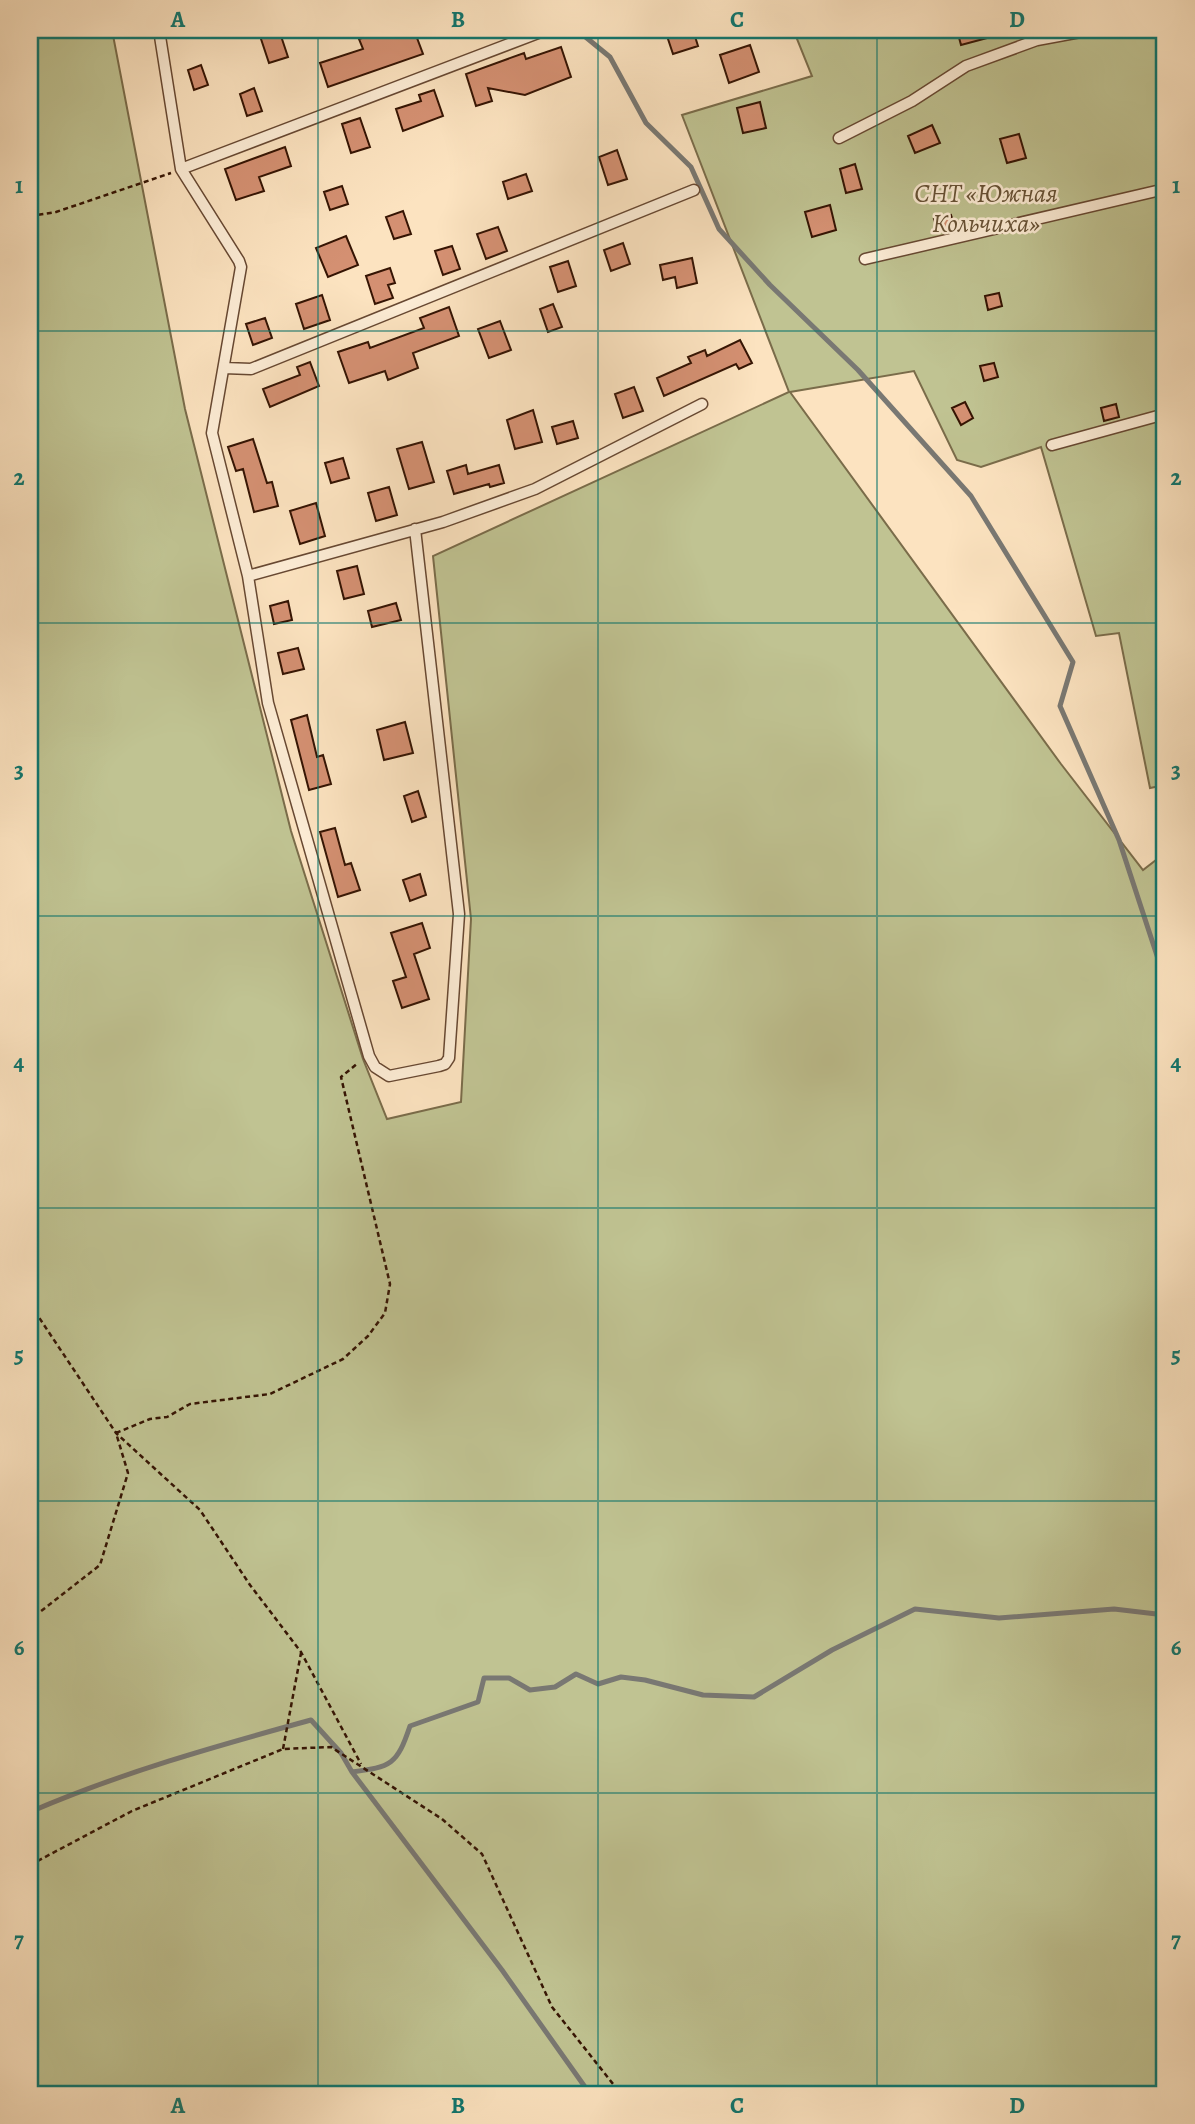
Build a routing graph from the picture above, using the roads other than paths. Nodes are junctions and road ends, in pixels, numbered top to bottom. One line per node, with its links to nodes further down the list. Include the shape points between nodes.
1 (159, 30): 5 (lane)
2 (546, 30): 5 (lane)
3 (1091, 30): 4 (lane, via 1037,40 966,66 912,101)
4 (839, 138)
5 (180, 169): 9 (lane, via 241,267)
6 (1165, 189): 8 (lane)
7 (694, 190): 9 (lane, via 251,369)
8 (865, 259)
9 (224, 368): 14 (lane, via 212,433)
10 (702, 404): 13 (lane, via 535,489)
11 (1165, 414): 12 (lane)
12 (1052, 445)
13 (415, 529): 14 (lane); 14 (lane, via 459,914 450,1051 445,1064 395,1077 382,1073 369,1056 268,703)
14 (248, 576)

